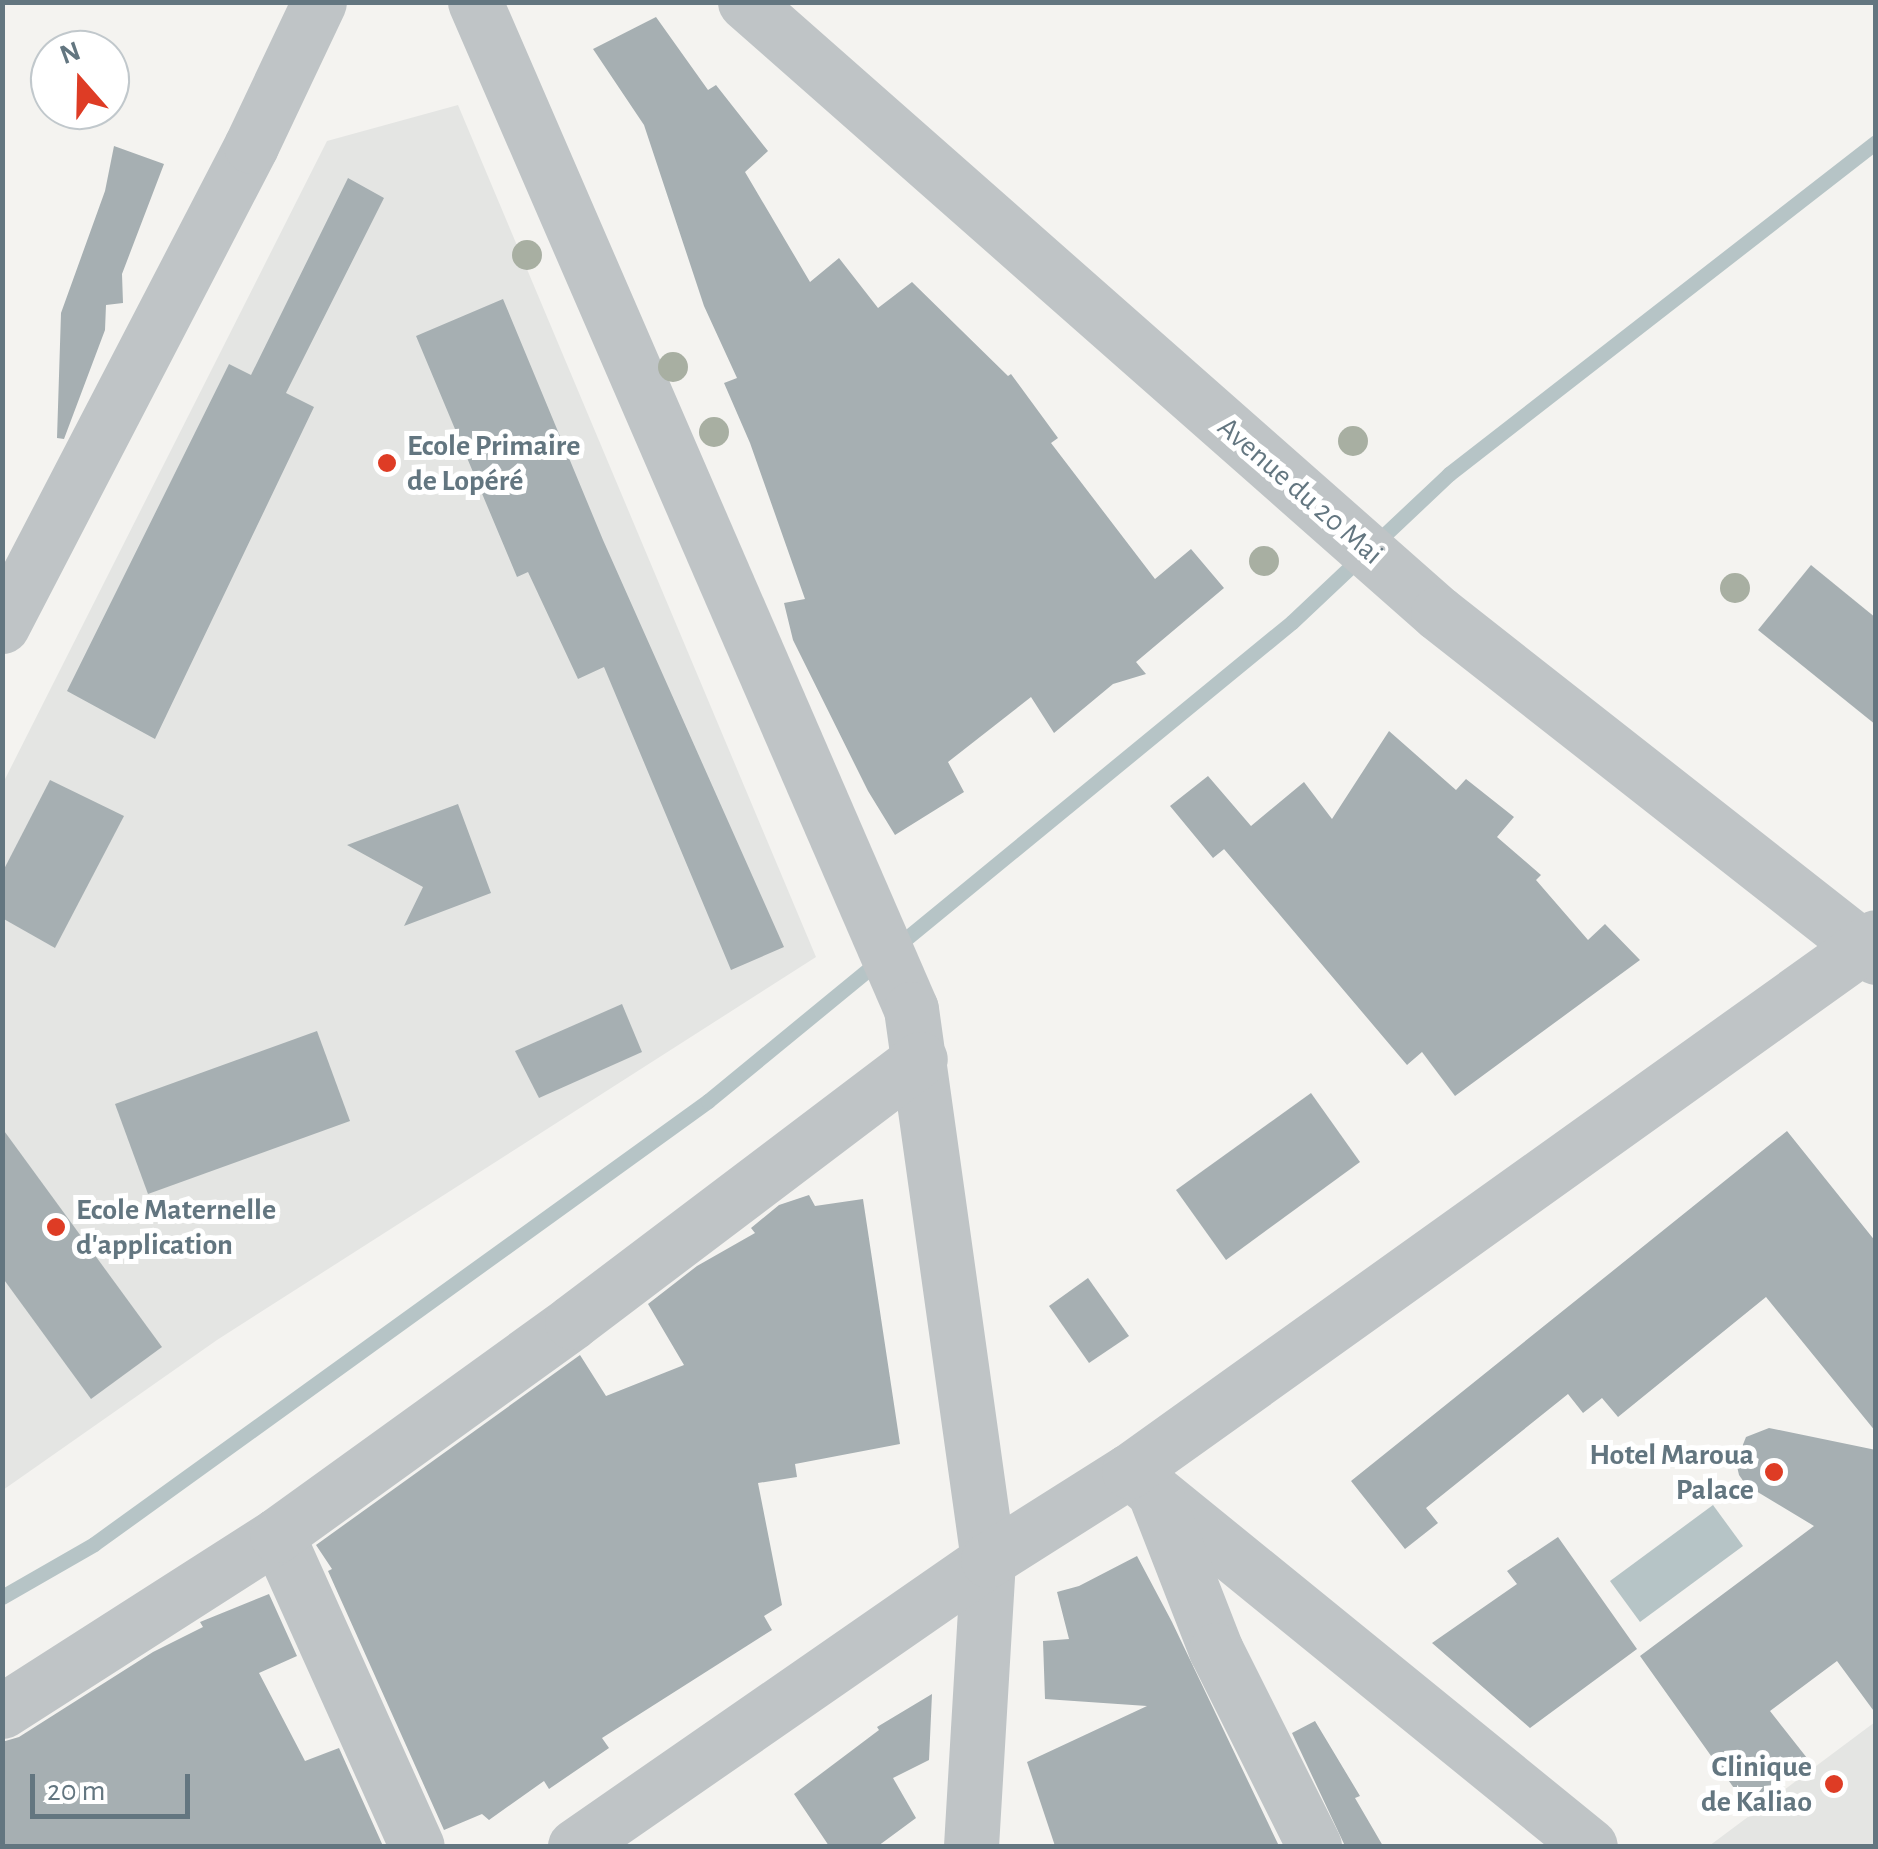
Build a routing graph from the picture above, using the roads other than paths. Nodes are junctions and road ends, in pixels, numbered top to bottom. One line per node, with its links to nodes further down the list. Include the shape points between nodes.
1 (320, 2): 4 (street)
2 (475, 2): 6 (street, via 872,910)
3 (744, 2): 5 (street, Avenue du 20 Mai, via 1438,613)
4 (2, 626)
5 (1871, 947): 7 (street)
6 (916, 1034): 8 (street, via 572,1322); 9 (street)
7 (1143, 1483): 9 (street); 14 (street, via 1216,1650); 15 (street)
8 (277, 1535): 10 (street); 11 (street)
9 (988, 1560): 12 (street); 13 (street)
10 (2, 1711)
11 (418, 1846)
12 (575, 1846)
13 (971, 1846)
14 (1314, 1846)
15 (1590, 1846)

